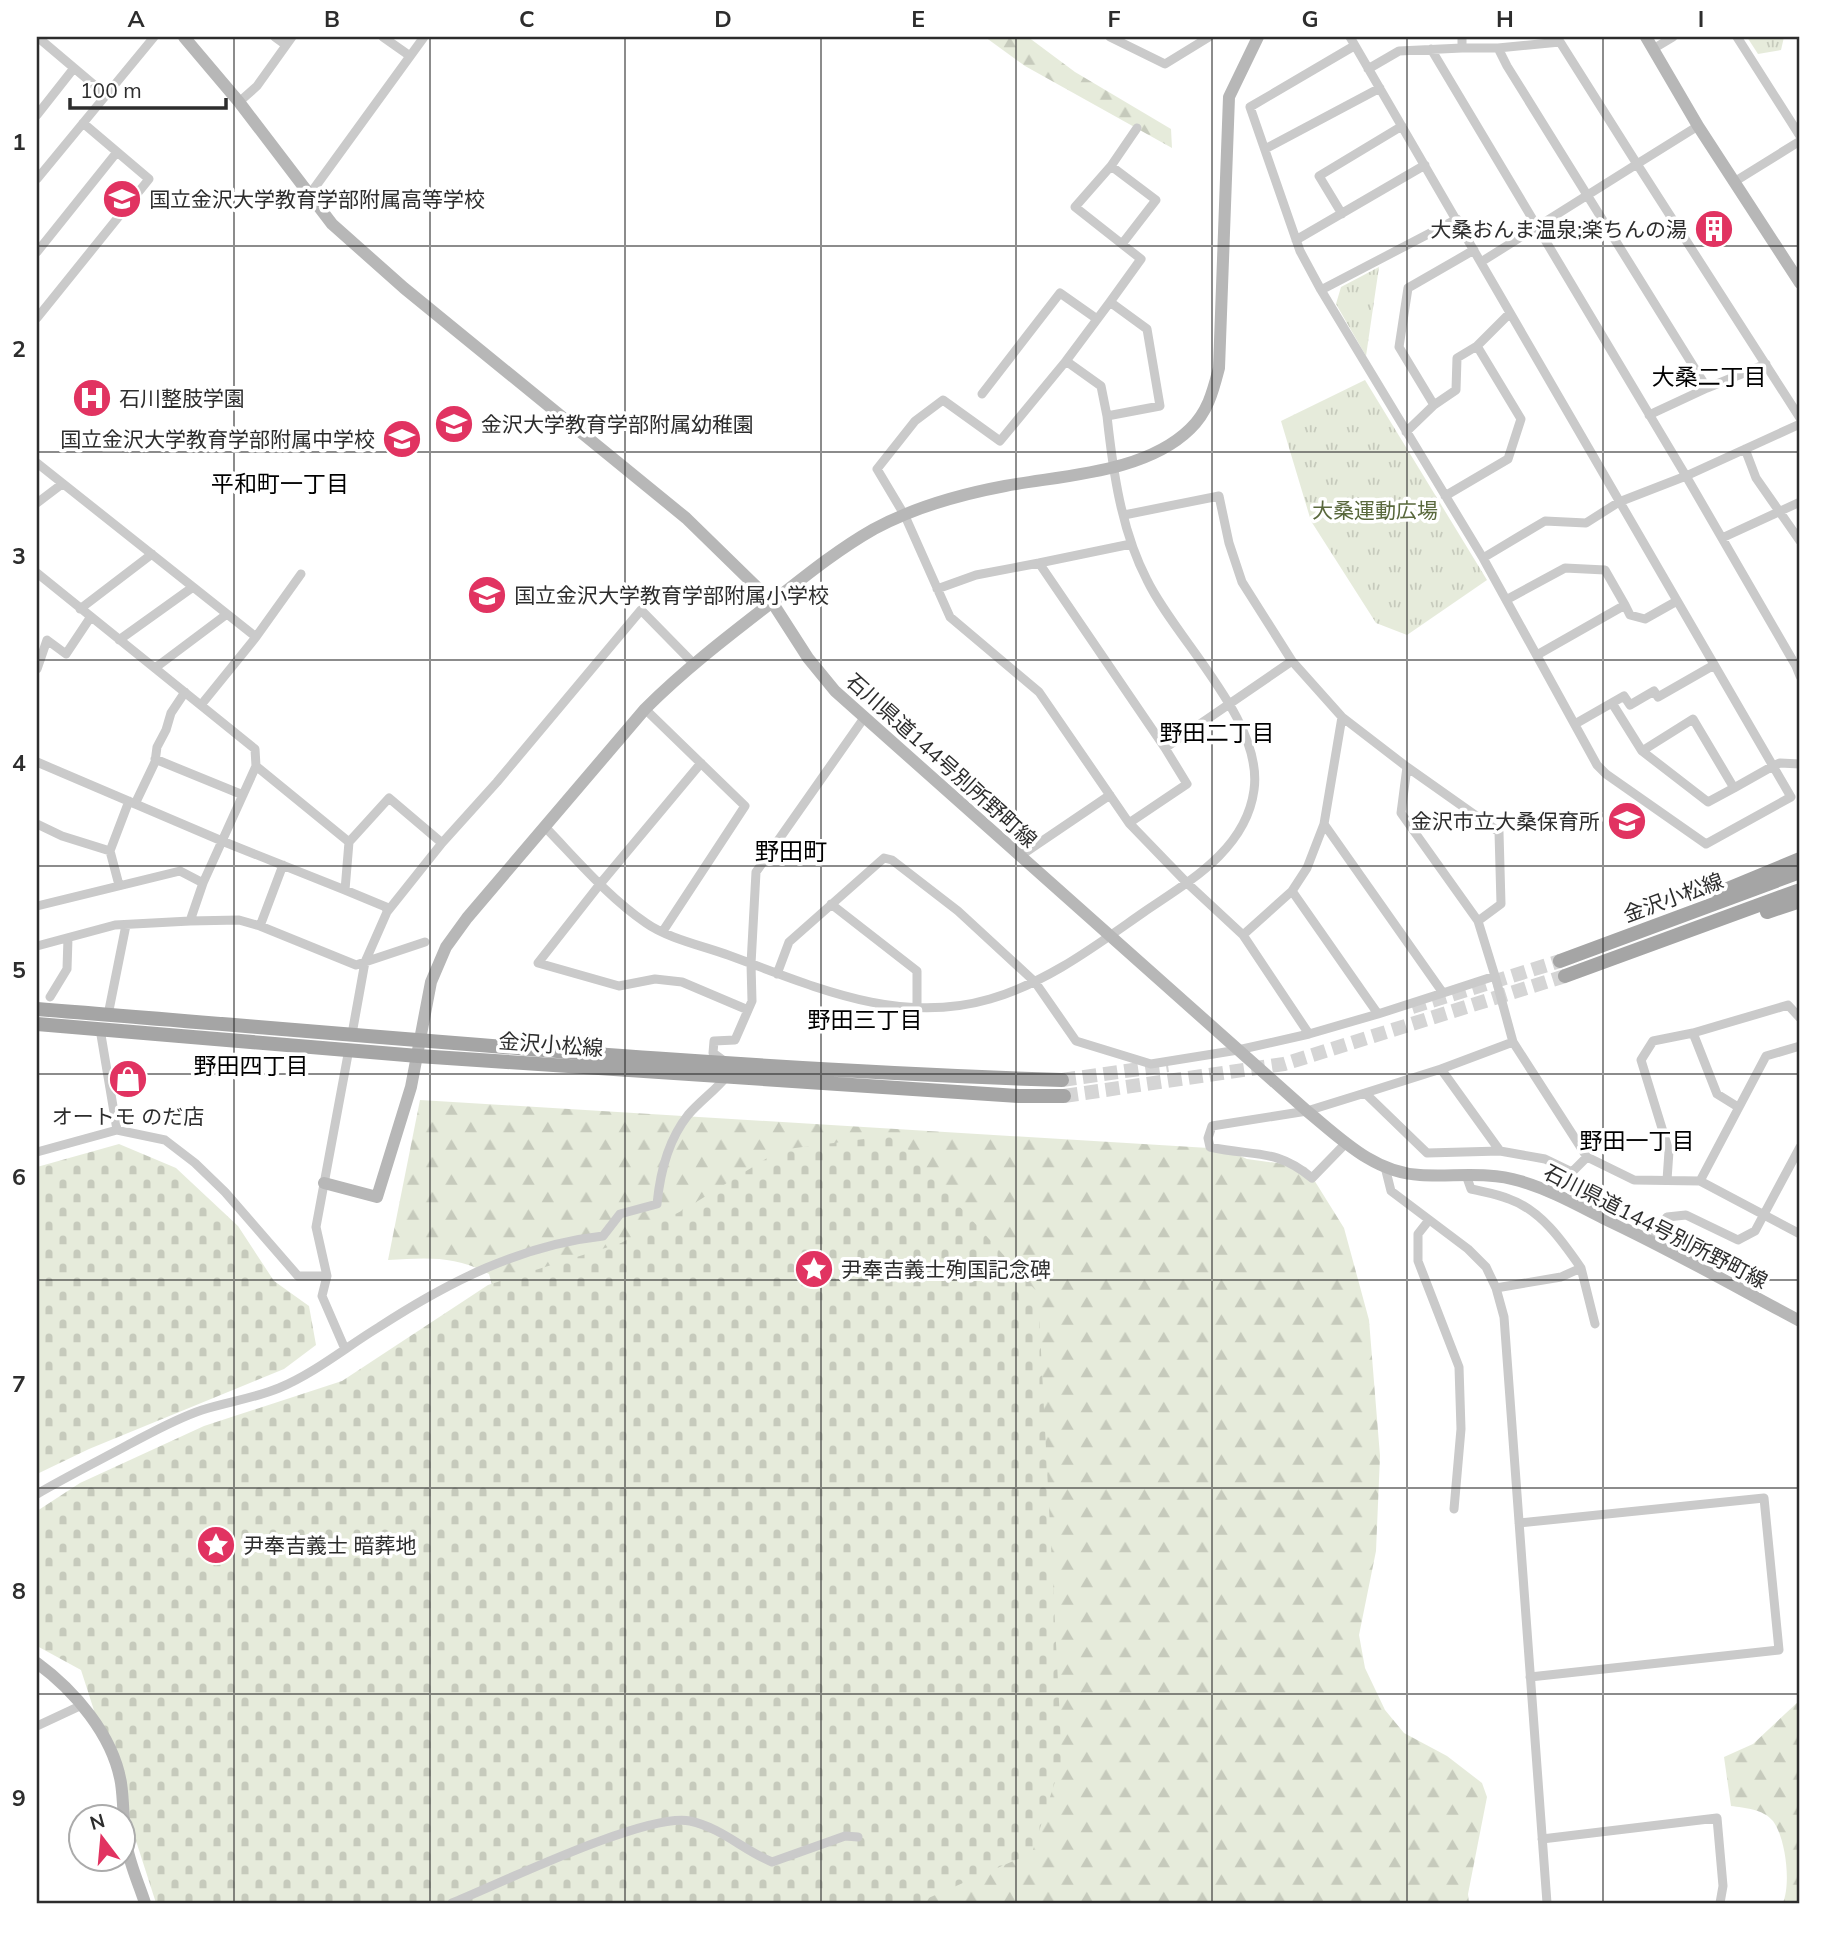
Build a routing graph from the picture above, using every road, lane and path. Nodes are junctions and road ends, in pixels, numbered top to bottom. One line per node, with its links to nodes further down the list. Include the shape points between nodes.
1 (154, 37): 24 (street)
2 (185, 37): 25 (street, 石川県道144号別所野町線)
3 (275, 37): 14 (street)
4 (383, 37): 20 (street)
5 (424, 37): 20 (street)
6 (1110, 37): 7 (street, via 1165,64)
7 (1209, 37)
8 (1258, 37): 69 (street, via 1229,97 1219,368 1209,404 1189,431 1156,452)
9 (1462, 37): 16 (street)
10 (1646, 37): 19 (street)
11 (1673, 37): 19 (street)
12 (1737, 37): 31 (street)
13 (41, 41): 21 (street)
14 (289, 41): 25 (street, via 257,86)
15 (1352, 41): 22 (street); 33 (street, via 1250,107)
16 (1462, 48): 17 (street); 18 (street)
17 (1498, 48): 35 (street, via 1560,42); 41 (street)
18 (1431, 49): 22 (street, via 1399,51); 44 (street)
19 (1653, 49): 28 (street)
20 (410, 57): 40 (street)
21 (74, 68): 24 (street); 26 (street)
22 (1368, 69): 23 (street)
23 (1380, 88): 29 (street); 33 (street)
24 (106, 95): 27 (street)
25 (239, 102): 40 (street, 石川県道144号別所野町線)
26 (37, 115)
27 (83, 123): 34 (street); 38 (street)
28 (1698, 126): 35 (street); 39 (street)
29 (1402, 127): 36 (street); 42 (street, via 1319,176)
30 (1137, 128): 37 (street)
31 (1800, 136)
32 (1800, 141): 39 (street)
33 (1265, 149): 45 (street)
34 (117, 152): 48 (street); 54 (street, via 149,179)
35 (1637, 164): 41 (street); 58 (street)
36 (1425, 165): 42 (street); 43 (street)
37 (1111, 166): 46 (street, via 1156,201); 46 (street, via 1075,207)
38 (37, 178)
39 (1734, 182): 50 (street)
40 (310, 194): 91 (street, 石川県道144号別所野町線, via 332,224 404,288 686,518)
41 (1588, 195): 44 (street); 59 (street)
42 (1342, 214): 45 (street)
43 (1457, 219): 47 (street); 51 (street)
44 (1537, 227): 49 (street); 62 (street)
45 (1296, 240): 51 (street)
46 (1122, 244): 52 (street, via 1141,260)
47 (1474, 250): 49 (street); 61 (street, via 1408,288 1399,347)
48 (37, 252)
49 (1481, 262): 53 (street)
50 (1800, 283)
51 (1321, 290): 66 (street)
52 (1110, 302): 55 (street); 63 (street, via 1147,329 1160,406)
53 (1510, 313): 56 (street); 73 (street)
54 (37, 318)
55 (1097, 319): 57 (street); 60 (street, via 1060,293)
56 (1477, 346): 61 (street, via 1457,358 1456,390); 72 (street, via 1521,419 1508,459)
57 (1066, 361): 63 (street, via 1101,386); 78 (street, via 1000,441 943,400 915,421 877,469)
58 (1766, 364): 59 (street); 64 (street)
59 (1707, 388): 62 (street)
60 (982, 394)
61 (1434, 405): 66 (street)
62 (1649, 415): 70 (street)
63 (1107, 416): 69 (street)
64 (1800, 418)
65 (1800, 424): 67 (street)
66 (1406, 432): 72 (street)
67 (1745, 449): 70 (street); 76 (street, via 1756,478)
68 (37, 463): 71 (street)
69 (1113, 468): 77 (street); 78 (street, via 993,489)
70 (1686, 476): 73 (street); 79 (street)
71 (62, 484): 75 (street); 82 (street)
72 (1445, 496): 83 (street)
73 (1619, 502): 83 (street, via 1586,523 1545,521); 90 (street)
74 (1800, 502): 76 (street)
75 (37, 503)
76 (1778, 511): 79 (street); 80 (street)
77 (1124, 515): 81 (street); 99 (street, via 1219,496 1242,582)
78 (905, 516): 88 (street); 91 (street, via 831,556)
79 (1722, 538): 102 (street)
80 (1800, 541)
81 (1131, 544): 84 (street); 109 (street, via 1147,583)
82 (152, 554): 87 (street); 93 (street)
83 (1483, 558): 89 (street)
84 (1039, 563): 88 (street, via 976,575); 114 (street)
85 (37, 573): 93 (street)
86 (301, 574): 96 (street)
87 (193, 587): 94 (street); 97 (street)
88 (937, 589): 125 (street, via 950,617 1039,692)
89 (1506, 600): 92 (street, via 1565,568 1605,570); 98 (street)
90 (1677, 601): 92 (street, via 1645,619 1630,615); 101 (street)
91 (772, 602): 100 (street); 112 (street, 石川県道144号別所野町線, via 808,658)
92 (1625, 605): 98 (street)
93 (80, 609): 95 (street)
94 (227, 614): 96 (street); 103 (street)
95 (90, 618): 97 (street); 104 (street, via 66,654 47,640)
96 (256, 636): 108 (street)
97 (119, 640): 103 (street)
98 (1537, 655): 113 (street)
99 (1292, 661): 109 (street); 111 (street)
100 (694, 664): 110 (street); 133 (street, via 641,610)
101 (1714, 665): 107 (street, via 1658,697 1654,691 1630,705 1624,696); 120 (street)
102 (1798, 665): 105 (street)
103 (155, 668): 106 (street)
104 (37, 669)
105 (1800, 676)
106 (185, 692): 108 (street); 116 (street, via 171,713)
107 (1612, 703): 113 (street); 115 (street)
108 (201, 705): 121 (street, via 255,749)
109 (1229, 705): 114 (street); 140 (street, via 1245,733 1254,765 1254,790 1246,820 1230,844)
110 (645, 709): 118 (street); 130 (street)
111 (1342, 717): 122 (street); 129 (street)
112 (864, 718): 135 (street, 石川県道144号別所野町線); 164 (street, via 756,873)
113 (1575, 724): 120 (street, via 1606,774 1706,844 1791,797)
114 (1165, 748): 127 (street, via 1187,784)
115 (1642, 751): 123 (street, via 1708,802); 123 (street, via 1693,719)
116 (155, 759): 124 (street); 126 (street)
117 (37, 762): 126 (street)
118 (701, 764): 141 (street); 154 (street, via 745,806)
119 (1800, 764): 120 (street)
120 (1773, 765): 123 (street)
121 (256, 766): 124 (street); 132 (street)
122 (1407, 767): 151 (street, via 1401,813); 151 (street, via 1499,832 1501,904)
123 (1734, 788)
124 (243, 795): 131 (street)
125 (1110, 795): 127 (street); 135 (street)
126 (132, 802): 131 (street); 134 (street)
127 (1129, 823): 140 (street)
128 (37, 824): 134 (street)
129 (1324, 824): 145 (street, via 1307,868); 169 (street)
130 (545, 827): 141 (street); 181 (street, via 446,947 431,982)
131 (222, 841): 137 (street); 139 (street)
132 (349, 842): 133 (street, via 389,798); 143 (street)
133 (442, 844): 149 (street)
134 (110, 851): 142 (street)
135 (1020, 856): 156 (street, 石川県道144号別所野町線)
136 (1800, 859): 158 (main road)
137 (283, 865): 143 (street); 153 (street)
138 (1800, 872): 158 (main road, 金沢小松線)
139 (204, 883): 142 (street, via 180,871); 150 (street)
140 (1187, 883): 155 (street); 156 (street)
141 (600, 884): 154 (street, via 625,908); 173 (street, via 538,963 619,986 654,979 682,982)
142 (119, 885): 148 (street)
143 (345, 890): 149 (street, via 386,907)
144 (1800, 890): 161 (main road, 金沢小松線)
145 (1292, 891): 155 (street); 174 (street)
146 (1800, 901): 161 (main road)
147 (831, 904): 165 (street, via 789,942); 168 (street, via 884,858 892,860); 171 (street, via 917,971)
148 (37, 905)
149 (387, 912): 162 (street)
150 (190, 921): 152 (street); 153 (street, via 239,920)
151 (1478, 921): 166 (street)
152 (126, 925): 157 (street); 175 (street)
153 (260, 926): 162 (street, via 356,965)
154 (663, 931): 164 (street)
155 (1243, 935): 180 (street)
156 (1109, 936): 168 (street); 185 (street, 石川県道144号別所野町線)
157 (68, 937): 160 (street); 170 (street, via 67,969)
158 (1622, 939): 163 (main road, 金沢小松線)
159 (425, 942): 162 (street)
160 (37, 946)
161 (1612, 960): 167 (main road, 金沢小松線)
162 (365, 961): 182 (street)
163 (1560, 961)
164 (751, 964): 165 (street); 173 (street)
165 (777, 974): 171 (street, via 856,1000)
166 (1495, 975): 169 (street); 183 (street)
167 (1565, 976)
168 (1035, 982): 171 (street, via 967,1004); 185 (street, via 1076,1041 1151,1064)
169 (1443, 993): 174 (street)
170 (50, 997)
171 (917, 1008)
172 (37, 1009): 175 (main road, 金沢小松線)
173 (748, 1010): 188 (street, via 735,1040 714,1041 713,1053)
174 (1378, 1014): 180 (street)
175 (108, 1015): 182 (main road, 金沢小松線)
176 (1800, 1017): 179 (street, via 1788,1005)
177 (37, 1024): 178 (main road, 金沢小松線)
178 (100, 1029): 182 (main road, 金沢小松線); 194 (street)
179 (1693, 1033): 192 (street, via 1717,1094); 202 (street, via 1653,1041 1641,1060 1668,1151)
180 (1309, 1034): 185 (street)
181 (420, 1041): 182 (main road, 金沢小松線); 186 (street); 188 (main road, 金沢小松線)
182 (351, 1042): 186 (main road, 金沢小松線); 204 (street)
183 (1513, 1042): 187 (street); 199 (street)
184 (1800, 1046): 192 (street, via 1766,1056)
185 (1238, 1050): 193 (street, 石川県道144号別所野町線)
186 (418, 1056): 188 (main road, 金沢小松線); 204 (street, via 377,1197)
187 (1441, 1069): 190 (street); 197 (street)
188 (728, 1070): 189 (main road, 金沢小松線); 191 (main road, 金沢小松線); 214 (street, via 673,1138 657,1204 620,1214 603,1236 564,1241 461,1278)
189 (1062, 1080)
190 (1365, 1093): 193 (street); 197 (street, via 1426,1153)
191 (1064, 1096)
192 (1738, 1107): 203 (street)
193 (1307, 1111): 195 (street, 石川県道144号別所野町線); 195 (street, via 1212,1126 1210,1147 1278,1157 1312,1178)
194 (117, 1130): 198 (street); 210 (street, via 164,1140 225,1192 298,1276)
195 (1346, 1143): 200 (street, 石川県道144号別所野町線)
196 (1800, 1147): 205 (street)
197 (1500, 1151): 199 (street, via 1545,1159 1572,1172)
198 (37, 1152)
199 (1587, 1157): 202 (street, via 1634,1180)
200 (1385, 1167): 201 (street, 石川県道144号別所野町線, via 1416,1175); 206 (street, via 1391,1191)
201 (1466, 1175): 208 (street, 石川県道144号別所野町線, via 1519,1180); 209 (street, via 1471,1189 1511,1199 1534,1212)
202 (1667, 1180): 203 (street)
203 (1700, 1181): 205 (street)
204 (324, 1183): 210 (street, via 316,1227)
205 (1764, 1216): 207 (street); 208 (street, via 1755,1231 1738,1240 1686,1215 1667,1217)
206 (1429, 1220): 211 (street, via 1486,1267); 216 (street, via 1418,1234 1418,1261 1459,1367 1461,1429)
207 (1800, 1234)
208 (1652, 1241): 212 (street, 石川県道144号別所野町線)
209 (1581, 1268): 211 (street, via 1561,1277); 213 (street)
210 (327, 1276): 214 (street, via 323,1296)
211 (1496, 1288): 217 (street, via 1504,1317)
212 (1800, 1321)
213 (1595, 1324)
214 (345, 1349): 215 (street, via 278,1388 172,1422)
215 (37, 1494)
216 (1454, 1509)
217 (1520, 1523): 219 (street); 219 (street, via 1764,1498 1779,1650)
218 (37, 1662): 220 (street)
219 (1530, 1677): 223 (street)
220 (82, 1705): 221 (street); 224 (street, via 95,1722 120,1780 126,1844)
221 (37, 1726)
222 (858, 1837): 225 (street, via 845,1836 772,1861 714,1828 687,1820 671,1821 618,1834)
223 (1542, 1839): 226 (street); 227 (street, via 1717,1818 1723,1886)
224 (145, 1903)
225 (452, 1903)
226 (1547, 1903)
227 (1720, 1903)

